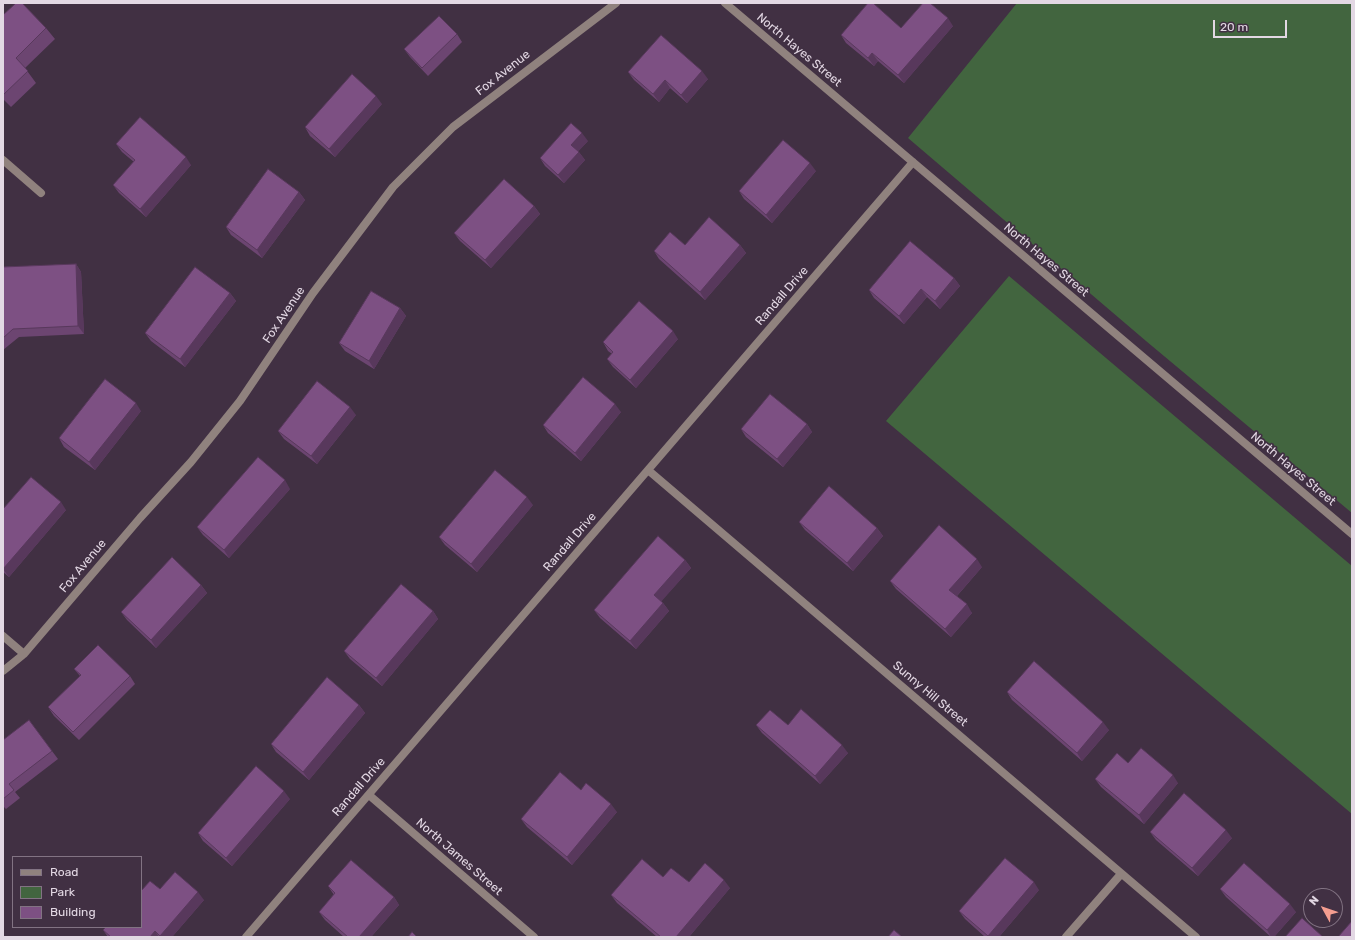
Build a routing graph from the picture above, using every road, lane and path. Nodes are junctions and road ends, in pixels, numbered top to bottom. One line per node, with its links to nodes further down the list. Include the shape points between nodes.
1 (616, 3): 9 (street, Fox Avenue, via 453,127 393,187 313,294 240,402)
2 (724, 3): 4 (street, North Hayes Street)
3 (3, 160): 5 (street)
4 (913, 162): 6 (street, Randall Drive); 7 (street, North Hayes Street)
5 (41, 193)
6 (648, 470): 11 (street, Randall Drive); 12 (street, Sunny Hill Street)
7 (1352, 534)
8 (3, 636): 9 (street)
9 (24, 654): 10 (street, Fox Avenue)
10 (3, 671)
11 (369, 795): 13 (street, Randall Drive); 14 (street, North James Street)
12 (1121, 874): 15 (street); 16 (street, Sunny Hill Street)
13 (246, 937)
14 (534, 937)
15 (1066, 937)
16 (1196, 937)

